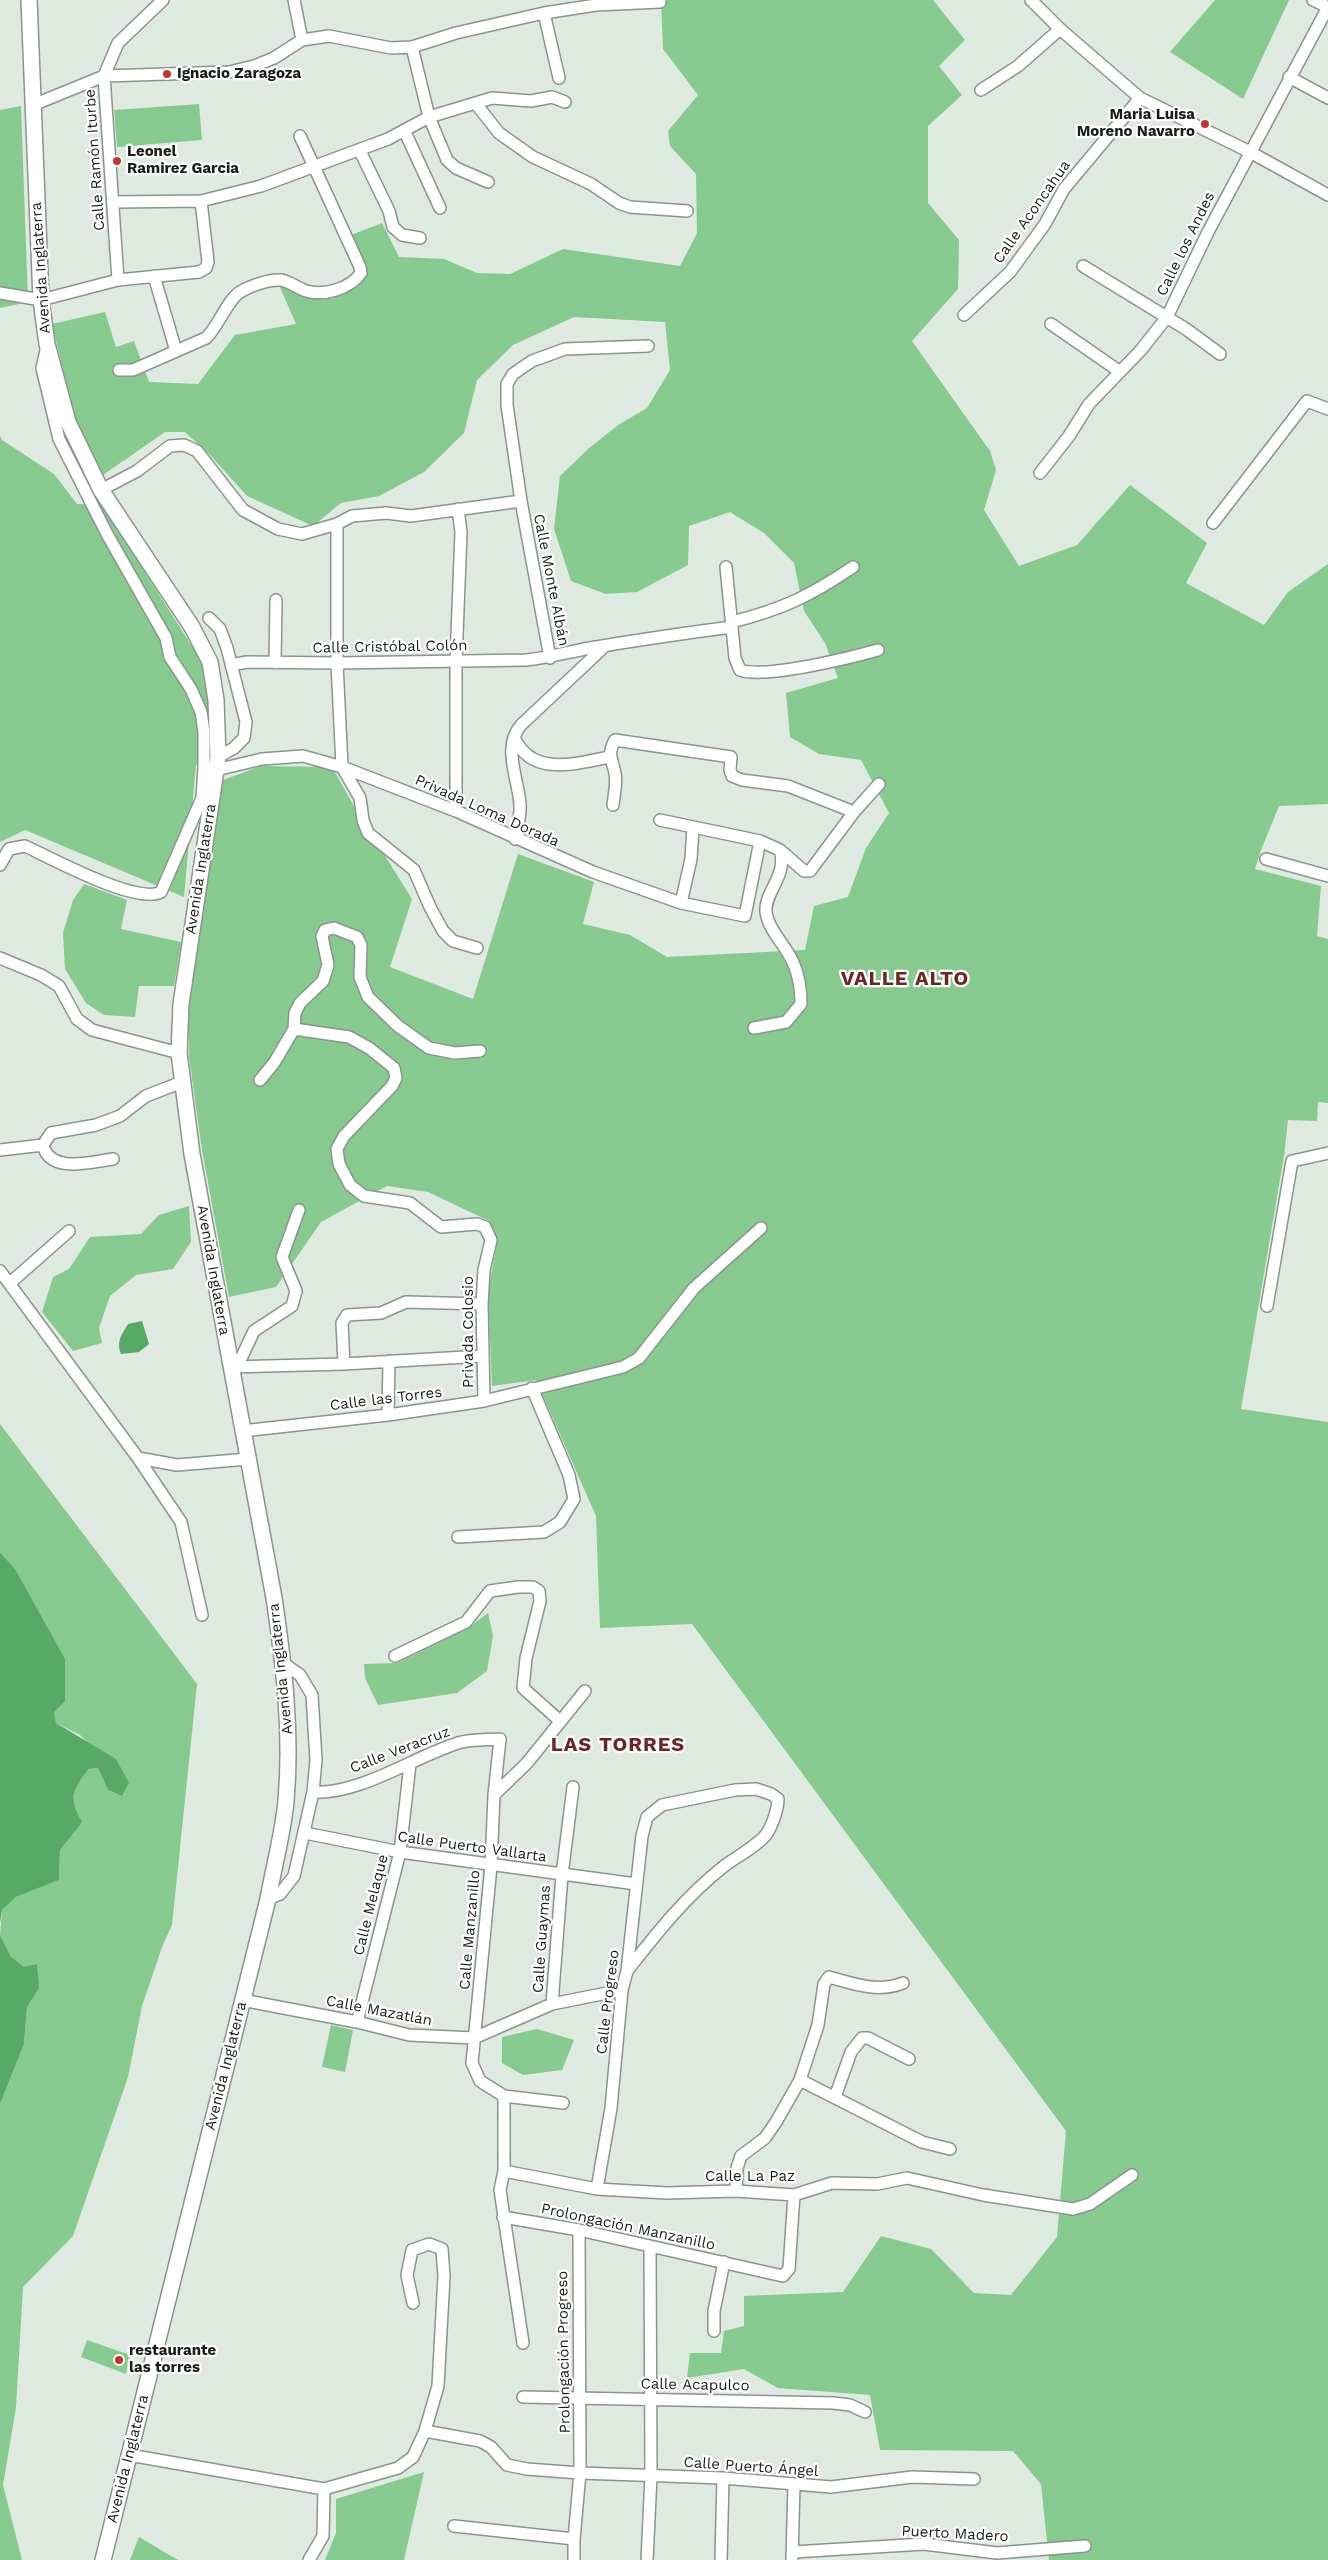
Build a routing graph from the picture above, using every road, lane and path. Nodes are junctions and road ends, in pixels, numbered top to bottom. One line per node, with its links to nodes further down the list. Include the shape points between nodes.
1 (29, 0): 20 (main road, Avenida Inglaterra)
2 (163, 0): 12 (street, Calle Ramón Iturbe, via 118,43)
3 (294, 0): 10 (street)
4 (1031, 0): 9 (street)
5 (1313, 0): 7 (street)
6 (660, 2): 8 (street, via 596,5)
7 (1328, 7): 13 (street, Calle los Andes)
8 (544, 13): 11 (street, via 456,33); 14 (street)
9 (1060, 28): 15 (street, via 1018,66); 16 (street)
10 (302, 40): 11 (street, via 330,36 391,48); 12 (street, via 260,64 229,72)
11 (412, 47): 21 (street)
12 (104, 76): 20 (street); 30 (street, Calle Ramón Iturbe)
13 (1288, 77): 17 (street); 25 (street, Calle los Andes)
14 (559, 78)
15 (980, 90)
16 (1140, 98): 25 (street); 39 (street, Calle Aconcahua, via 1064,189 1045,224 1010,272)
17 (1328, 98)
18 (565, 102): 19 (street, via 552,97 530,101 492,98)
19 (476, 104): 21 (street); 32 (street, via 499,133 533,156 591,184 619,203 630,207)
20 (33, 105): 38 (main road, Avenida Inglaterra)
21 (429, 117): 22 (street); 27 (street, via 447,160 456,168)
22 (405, 132): 24 (street); 31 (street)
23 (300, 136): 26 (street)
24 (360, 150): 26 (street); 33 (street, via 389,211 393,227 402,235)
25 (1250, 152): 28 (street); 40 (street, Calle los Andes)
26 (313, 168): 29 (street, via 261,186); 44 (street, via 361,273 354,282 316,293 280,280 252,286 238,293 206,338)
27 (488, 182)
28 (1328, 194)
29 (201, 201): 30 (street); 35 (street, via 206,268 199,272)
30 (114, 202): 36 (street, Calle Ramón Iturbe)
31 (440, 208)
32 (687, 211)
33 (420, 238)
34 (1083, 266): 40 (street)
35 (154, 276): 36 (street); 44 (street)
36 (118, 280): 38 (street)
37 (0, 293): 38 (street)
38 (40, 300): 42 (main road, Avenida Inglaterra)
39 (964, 315)
40 (1167, 317): 45 (street); 47 (street, Calle los Andes)
41 (1051, 324): 47 (street)
42 (47, 344): 50 (main road, Avenida Inglaterra, via 68,422); 69 (street, via 42,368 59,439 106,534 166,638 170,656 191,689 201,712)
43 (648, 346): 51 (street, via 565,349 532,362 513,374 507,384 507,405)
44 (176, 351): 46 (street, via 133,370)
45 (1220, 354)
46 (119, 370)
47 (1119, 372): 49 (street, Calle los Andes, via 1089,404)
48 (1328, 409): 53 (street, via 1307,401)
49 (1040, 474)
50 (101, 490): 54 (street, Calle Monte Albán, via 137,471 170,446 184,445 197,451 243,510 260,520 278,529 302,534); 69 (main road, Avenida Inglaterra, via 192,627 210,662 217,708)
51 (521, 502): 52 (street, Calle Monte Albán); 62 (street, Calle Monte Albán)
52 (458, 509): 54 (street, Calle Monte Albán, via 411,516 386,513 352,516); 63 (street, via 461,532)
53 (1213, 523)
54 (336, 524): 65 (street)
55 (726, 567): 59 (street)
56 (854, 567): 59 (street, Calle Cristóbal Colón, via 798,601)
57 (276, 600): 64 (street)
58 (208, 618): 66 (street, via 220,629)
59 (732, 624): 60 (street, Calle Cristóbal Colón); 61 (street, via 735,658 740,670 750,674 844,660)
60 (605, 646): 62 (street, Calle Cristóbal Colón); 67 (street)
61 (878, 650)
62 (550, 658): 63 (street, Calle Cristóbal Colón)
63 (456, 661): 65 (street, Calle Cristóbal Colón); 73 (street)
64 (275, 663): 65 (street, Calle Cristóbal Colón); 66 (street, Calle Cristóbal Colón)
65 (337, 663): 70 (street)
66 (231, 664): 69 (street, via 246,722 244,738)
67 (513, 735): 68 (street, via 529,759 549,764 576,764); 77 (street, via 512,762 520,815)
68 (609, 757): 72 (street, via 615,774); 74 (street, via 615,740 731,757 732,776 788,786)
69 (212, 765): 70 (street, Privada Loma Dorada, via 303,756); 81 (street, via 202,798 161,892 156,895 114,887 25,846 9,849); 89 (main road, Avenida Inglaterra, via 181,1004)
70 (342, 766): 73 (street, Privada Loma Dorada); 84 (street, via 360,798 368,832 414,870 443,932 452,942)
71 (880, 784): 74 (street)
72 (613, 805)
73 (456, 811): 77 (street, Privada Loma Dorada)
74 (854, 812): 79 (street, via 810,871 804,871)
75 (660, 820): 76 (street)
76 (693, 827): 78 (street); 83 (street, via 691,859)
77 (515, 839): 83 (street, Privada Loma Dorada, via 593,872)
78 (760, 841): 79 (street); 83 (street, Privada Loma Dorada, via 745,916)
79 (780, 850): 86 (street, via 779,880 766,912 798,974 801,1004 786,1022)
80 (1266, 859): 82 (street)
81 (0, 865)
82 (1328, 876)
83 (681, 903)
84 (477, 948)
85 (0, 958): 89 (street, via 60,986 77,1019 92,1030)
86 (754, 1028)
87 (294, 1029): 88 (street, via 295,1013 300,1003 322,981 328,965 322,936 325,930 334,928 357,937 361,945 360,977 368,996 398,1026 429,1048 455,1053); 90 (street); 101 (street, Privada Colosio, via 349,1037 394,1068 396,1078 392,1086 344,1136 337,1149 339,1164 350,1185 364,1196 410,1203 441,1227 477,1224 485,1227 491,1240 484,1270)
88 (480, 1051)
89 (179, 1053): 91 (main road, Avenida Inglaterra)
90 (260, 1080)
91 (182, 1082): 92 (street, via 146,1096 120,1116 50,1133); 106 (main road, Avenida Inglaterra, via 192,1154)
92 (43, 1145): 93 (street); 95 (street, via 45,1152 56,1161 72,1165)
93 (0, 1150)
94 (1328, 1153): 102 (street, via 1292,1162)
95 (113, 1159)
96 (299, 1210): 106 (street, via 282,1257 296,1290 292,1306 254,1331)
97 (761, 1228): 107 (street, Calle las Torres, via 694,1288 639,1358 623,1367)
98 (69, 1231): 100 (street)
99 (0, 1271): 100 (street)
100 (10, 1283): 111 (street)
101 (482, 1304): 103 (street, Privada Colosio); 105 (street, via 406,1302 381,1313 347,1315 342,1323)
102 (1267, 1306)
103 (483, 1356): 104 (street); 108 (street, Privada Colosio)
104 (389, 1361): 105 (street); 109 (street)
105 (344, 1364): 106 (street)
106 (233, 1367): 110 (main road, Avenida Inglaterra)
107 (532, 1388): 108 (street, Calle las Torres); 113 (street, via 569,1475 574,1499 560,1522 544,1532)
108 (484, 1401): 109 (street, Calle las Torres)
109 (388, 1415): 110 (street, Calle las Torres)
110 (242, 1431): 112 (main road, Avenida Inglaterra)
111 (138, 1458): 112 (street, via 177,1465); 114 (street, via 181,1522)
112 (248, 1459): 116 (main road, Avenida Inglaterra)
113 (458, 1537)
114 (202, 1616)
115 (395, 1656): 118 (street, via 466,1622 490,1591 533,1587 539,1591 540,1601 526,1658 523,1688)
116 (283, 1663): 122 (street, via 300,1675 312,1695 316,1760); 129 (main road, Avenida Inglaterra, via 289,1748 286,1803)
117 (585, 1691): 118 (street)
118 (560, 1721): 123 (street, via 527,1763)
119 (500, 1739): 120 (street, Calle Veracruz, via 460,1742); 123 (street, Calle Manzanillo)
120 (410, 1764): 122 (street, Calle Veracruz, via 337,1790); 125 (street, Calle Melaque)
121 (573, 1787): 127 (street, Calle Guaymas)
122 (313, 1792): 124 (street)
123 (494, 1795): 126 (street, Calle Manzanillo)
124 (305, 1833): 125 (street, Calle Puerto Vallarta); 129 (street, via 294,1876 280,1894)
125 (400, 1852): 126 (street, Calle Puerto Vallarta); 135 (street, Calle Melaque)
126 (491, 1866): 127 (street, Calle Puerto Vallarta); 136 (street, Calle Manzanillo)
127 (562, 1875): 128 (street, Calle Puerto Vallarta); 134 (street, Calle Guaymas)
128 (636, 1884): 130 (street, Calle Progreso); 130 (street, Calle Progreso, via 646,1818 662,1805 735,1790 756,1790 778,1799 765,1837 723,1867 660,1927)
129 (268, 1899): 133 (main road, Avenida Inglaterra)
130 (627, 1971): 132 (street, Calle Progreso)
131 (903, 1983): 138 (street, via 890,1988 865,1987 830,1977 824,1984 818,2025)
132 (622, 1990): 134 (street, Calle Mazatlán); 145 (street, Calle Progreso, via 611,2108)
133 (242, 2000): 135 (street, Calle Mazatlán); 160 (main road, Avenida Inglaterra)
134 (552, 2004): 136 (street, Calle Mazatlán)
135 (357, 2022): 136 (street, Calle Mazatlán, via 409,2035)
136 (474, 2038): 139 (street, via 472,2063 480,2081)
137 (910, 2059): 140 (street, via 862,2038 851,2052)
138 (800, 2080): 140 (street); 146 (street, via 765,2138 741,2156)
139 (504, 2096): 141 (street); 143 (street)
140 (835, 2097): 142 (street, via 922,2142)
141 (563, 2104)
142 (950, 2148)
143 (504, 2171): 145 (street, Calle La Paz); 148 (street, via 500,2190)
144 (1132, 2175): 147 (street, Calle La Paz, via 1090,2204 1073,2209 983,2195 907,2178 877,2184 832,2183)
145 (597, 2189): 146 (street, Calle La Paz, via 667,2193)
146 (736, 2191): 147 (street, Calle La Paz)
147 (794, 2195): 151 (street, Prolongación Manzanillo, via 787,2273 783,2276)
148 (503, 2217): 149 (street, Prolongación Manzanillo); 154 (street)
149 (579, 2230): 150 (street, Prolongación Manzanillo); 156 (street, Prolongación Progreso)
150 (650, 2247): 151 (street, Prolongación Manzanillo); 157 (street)
151 (724, 2262): 153 (street, via 714,2311)
152 (413, 2303): 159 (street, via 407,2275 412,2250 428,2244 442,2249 444,2276 438,2386)
153 (714, 2331)
154 (524, 2344)
155 (523, 2397): 156 (street, Calle Acapulco)
156 (581, 2398): 157 (street, Calle Acapulco); 161 (street, Prolongación Progreso)
157 (652, 2399): 158 (street, Calle Acapulco, via 833,2403 850,2405); 162 (street)
158 (865, 2412)
159 (425, 2431): 161 (street, Calle Puerto Ángel, via 480,2441 491,2447 507,2465); 166 (street, via 412,2457 398,2468)
160 (129, 2455): 166 (street); 171 (main road, Avenida Inglaterra)
161 (580, 2473): 162 (street, Calle Puerto Ángel); 168 (street, Prolongación Progreso)
162 (652, 2476): 163 (street, Calle Puerto Ángel); 174 (street)
163 (723, 2478): 165 (street, Calle Puerto Ángel); 175 (street)
164 (974, 2479): 165 (street, Calle Puerto Ángel, via 912,2477 831,2487)
165 (794, 2484): 170 (street)
166 (324, 2489): 172 (street, via 323,2536)
167 (454, 2526): 168 (street)
168 (574, 2539): 173 (street, Prolongación Progreso)
169 (1084, 2546): 170 (street, Puerto Madero, via 997,2553 924,2544)
170 (793, 2556)
171 (103, 2560)
172 (309, 2560)
173 (574, 2560)
174 (647, 2560)
175 (721, 2560)

